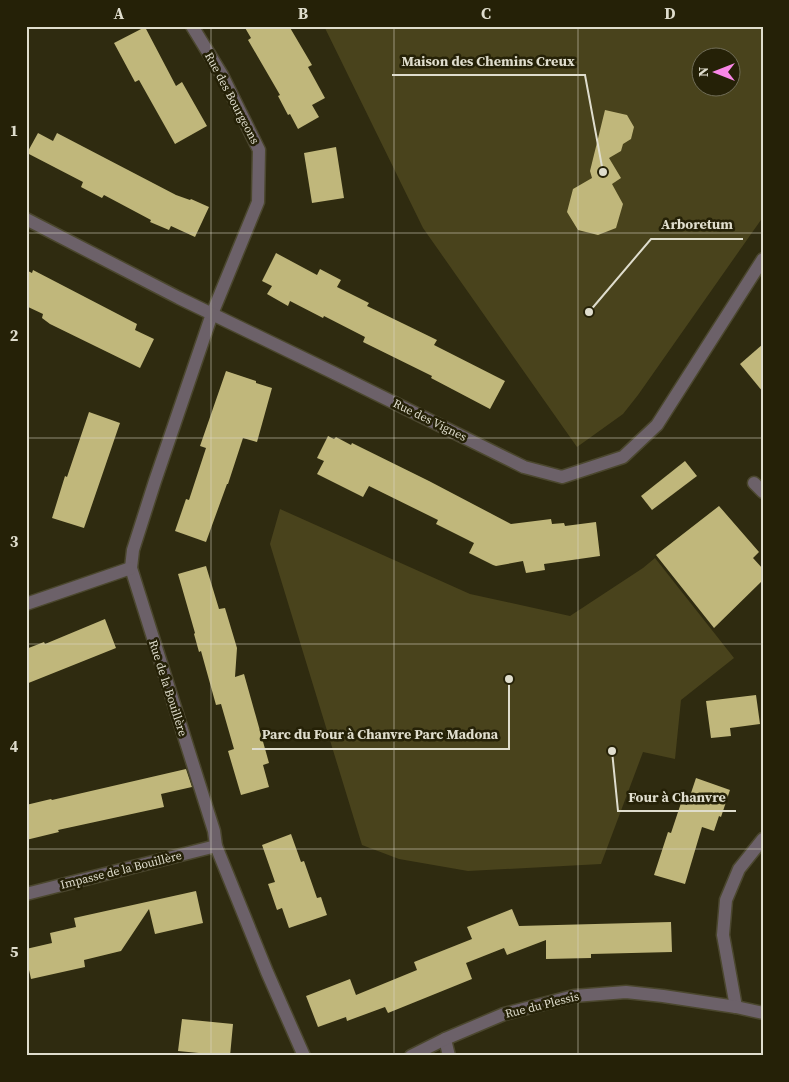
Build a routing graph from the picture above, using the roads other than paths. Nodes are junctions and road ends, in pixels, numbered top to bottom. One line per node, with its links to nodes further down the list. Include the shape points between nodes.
1 (192, 26): 4 (street, Rue des Bourgeons, via 222,75 259,150 258,202)
2 (26, 219): 4 (street, Rue des Vignes)
3 (763, 260): 4 (street, Rue des Vignes, via 657,425 623,457 562,477 524,467)
4 (212, 314): 5 (street, Rue de la Bouillère, via 135,542)
5 (130, 568): 6 (street); 8 (street, Rue de la Bouillère)
6 (26, 604)
7 (763, 839): 10 (street, via 739,870 726,900 723,935)
8 (216, 846): 9 (street, Impasse de la Bouillère); 13 (street, Rue de la Bouillère)
9 (26, 894)
10 (736, 1007): 11 (street, Rue du Plessis); 12 (street, Rue du Plessis, via 626,992 574,996 504,1014)
11 (763, 1013)
12 (445, 1039): 14 (street, Rue du Plessis); 15 (street)
13 (304, 1056)
14 (411, 1056)
15 (448, 1056)

